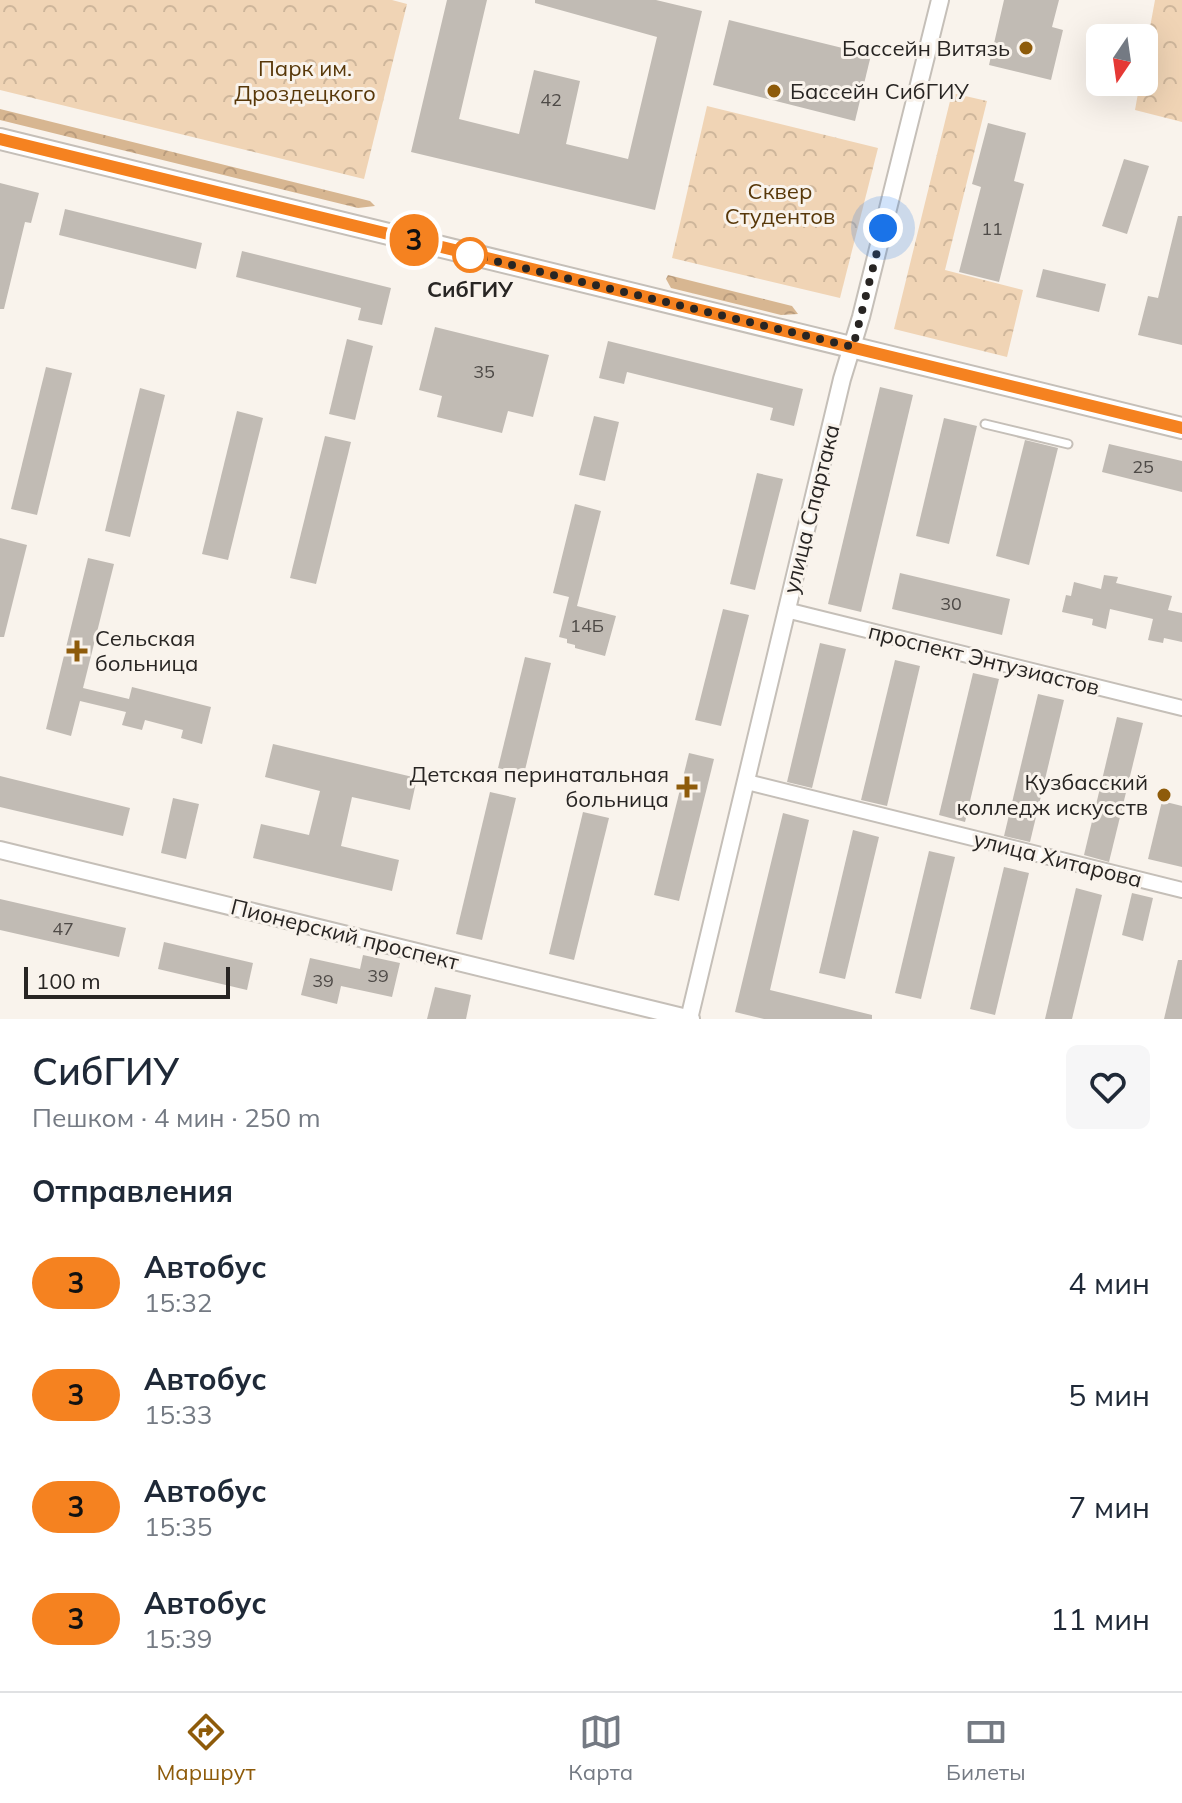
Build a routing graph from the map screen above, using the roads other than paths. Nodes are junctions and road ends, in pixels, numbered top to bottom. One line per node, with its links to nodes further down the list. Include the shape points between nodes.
1 (940, 0): 3 (street, улица Спартака)
2 (0, 139): 3 (main road)
3 (853, 347): 5 (main road); 7 (street, улица Спартака)
4 (985, 424): 6 (lane)
5 (1182, 428)
6 (1068, 444)
7 (786, 610): 8 (street, проспект Энтузиастов); 9 (street, улица Спартака)
8 (1182, 708)
9 (747, 782): 11 (street, улица Хитарова); 12 (street, улица Спартака)
10 (0, 850): 12 (street, Пионерский проспект)
11 (1182, 890)
12 (689, 1019)

